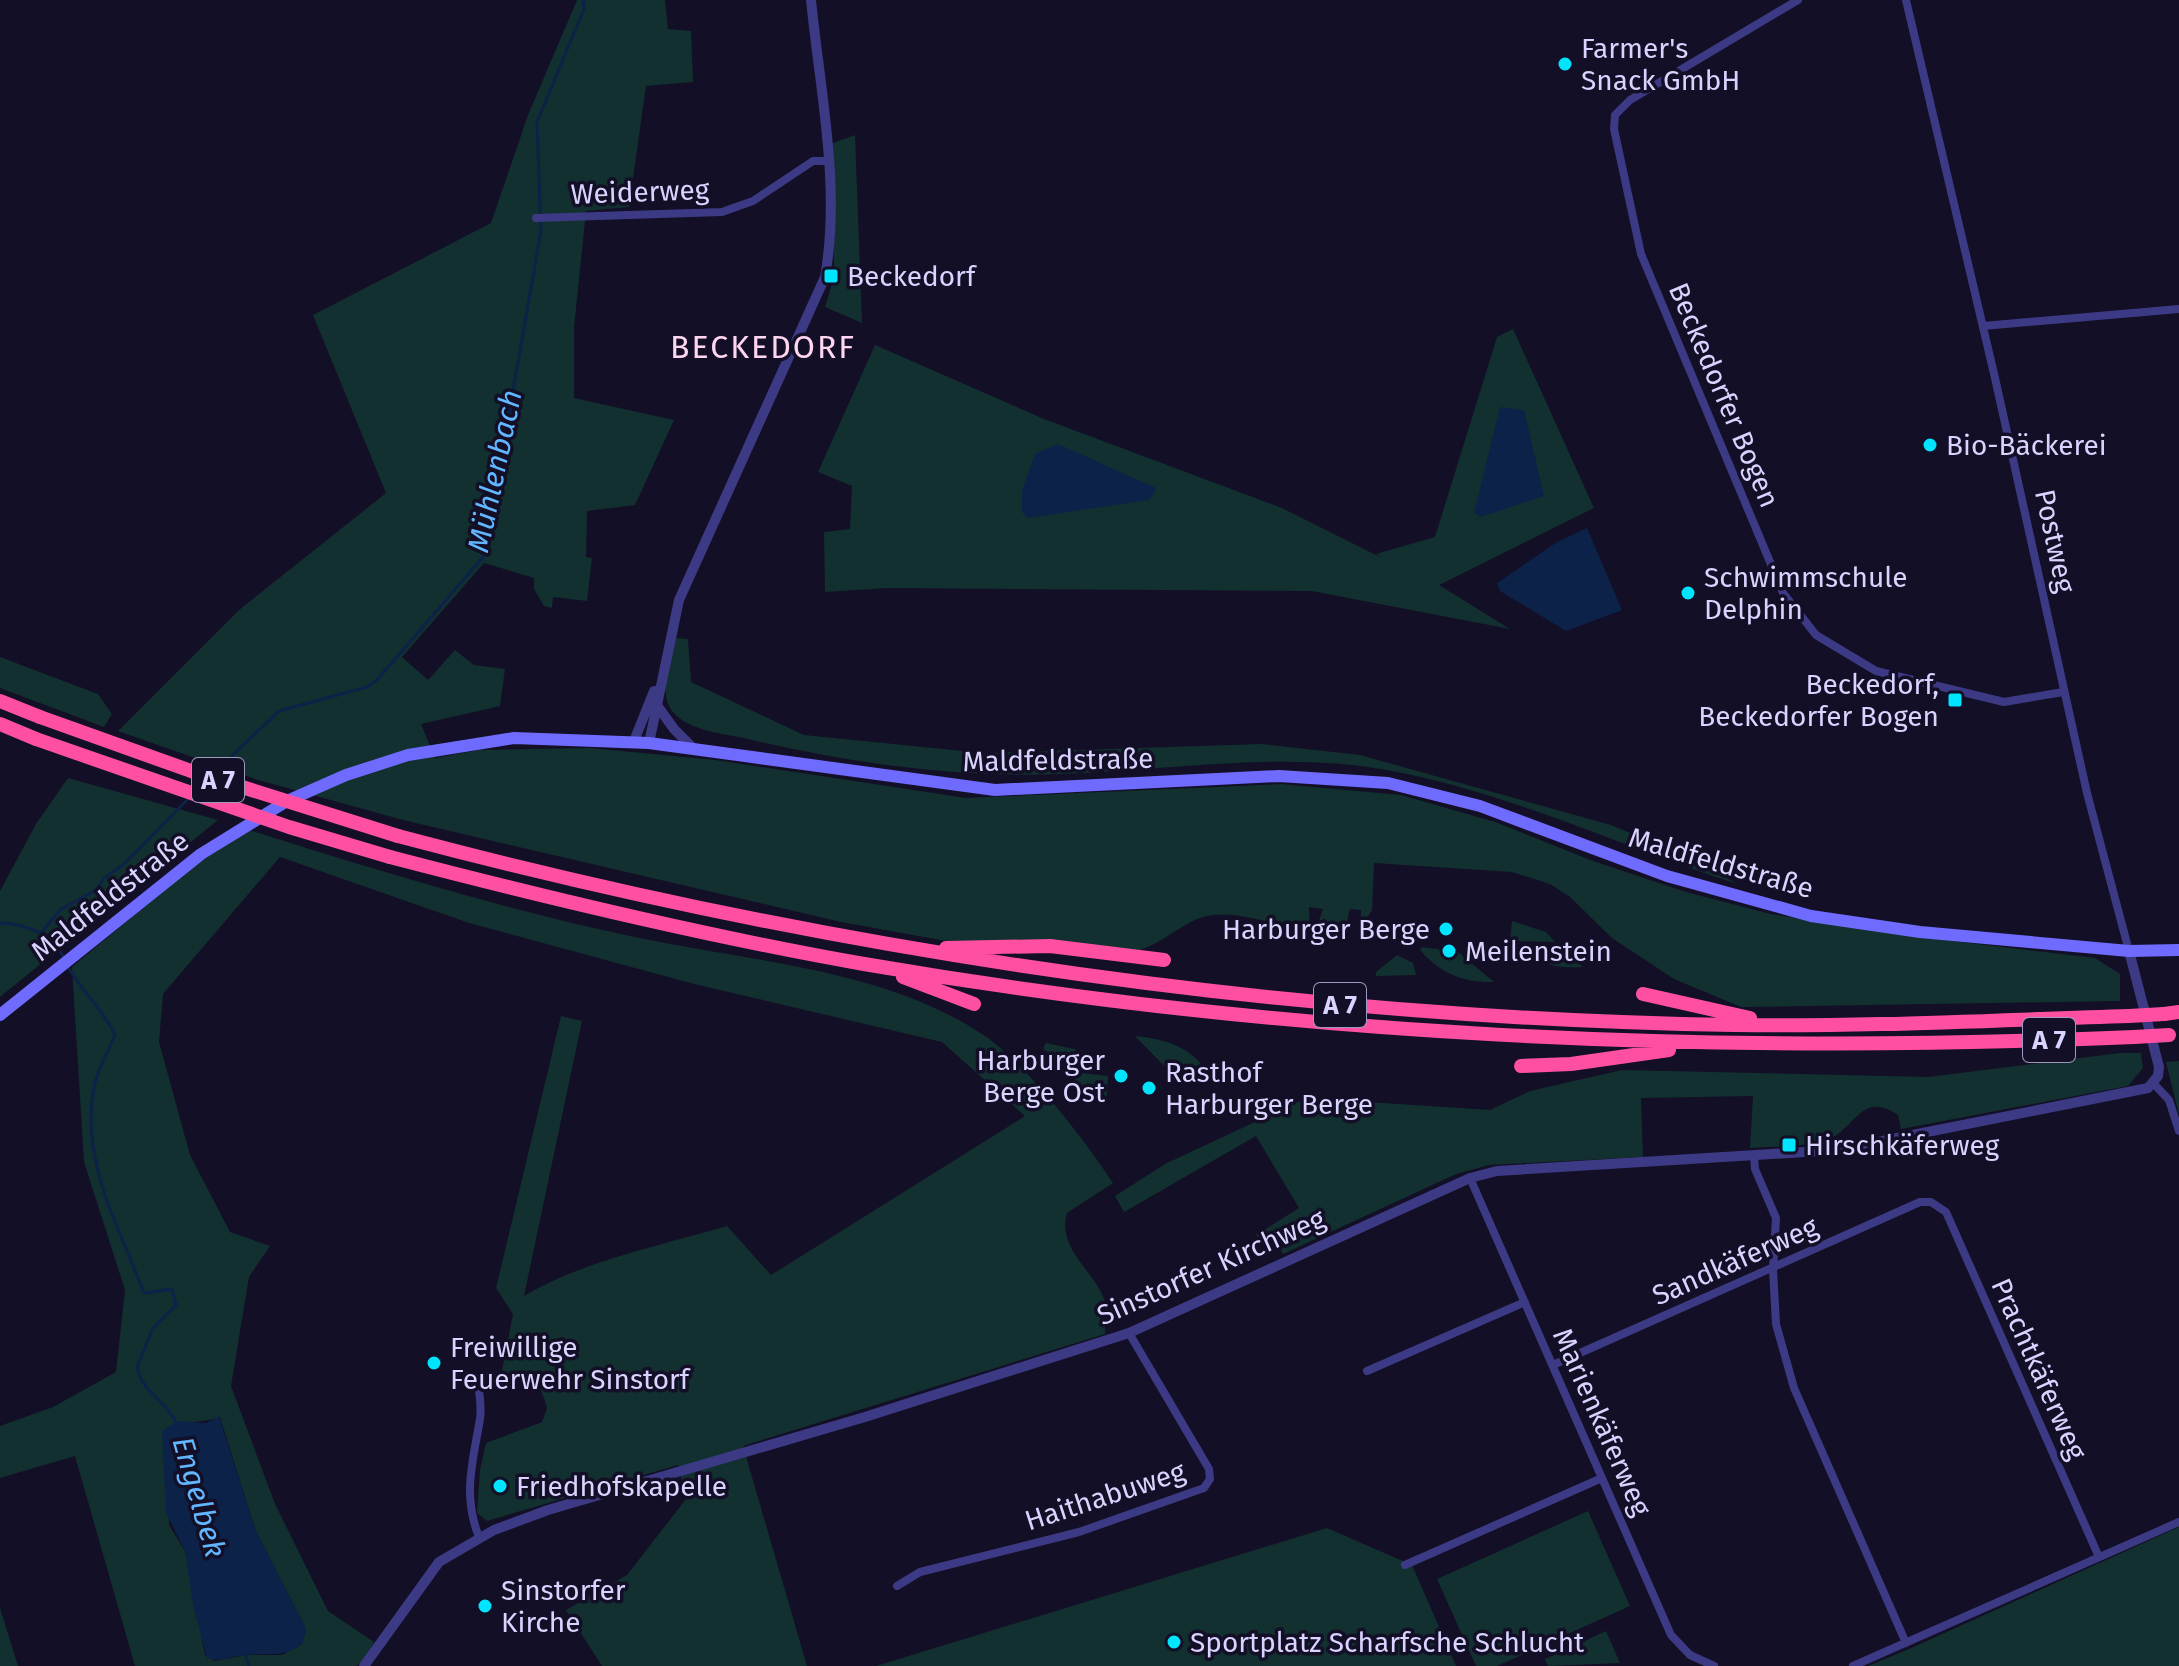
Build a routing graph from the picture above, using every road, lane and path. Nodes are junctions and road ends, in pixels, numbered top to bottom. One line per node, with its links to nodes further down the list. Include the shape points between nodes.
1 (811, 0): 4 (street)
2 (1798, 0): 9 (street, Beckedorfer Bogen, via 1630,100 1615,115 1641,254 1783,593 1816,635 1876,671 1916,682 2004,702)
3 (1906, 0): 7 (street, Postweg)
4 (828, 161): 5 (street, Weiderweg, via 813,161 753,201 711,214); 8 (street, via 831,226 825,277 690,570)
5 (536, 218)
6 (2179, 309): 7 (street)
7 (1983, 326): 9 (street, Postweg)
8 (660, 678): 11 (street); 13 (street)
9 (2063, 692): 18 (street, Postweg)
10 (0, 701): 16 (highway, A 7, bridge, via 206,776 398,836 610,890)
11 (656, 704): 14 (street); 15 (street)
12 (0, 724): 20 (highway, A 7, bridge, via 289,827 390,857 620,915)
13 (634, 741): 14 (main road, Maldfeldstraße); 24 (main road, Maldfeldstraße, via 480,741 408,755 346,775 234,831)
14 (649, 743): 15 (main road, Maldfeldstraße)
15 (693, 748): 18 (main road, Maldfeldstraße, via 995,790 1279,776 1388,783 1480,806 1667,876 1811,916)
16 (898, 948): 19 (highway, via 1050,946); 25 (highway, A 7, via 1303,1001 1558,1019)
17 (2179, 950): 18 (main road, Maldfeldstraße)
18 (2129, 951): 29 (street, Postweg, via 2159,1067)
19 (1164, 960)
20 (864, 964): 22 (highway); 27 (highway, A 7, via 1288,1021)
21 (1643, 994): 25 (highway)
22 (974, 1004)
23 (2172, 1013): 25 (highway, A 7, bridge)
24 (0, 1015)
25 (1786, 1025)
26 (2174, 1034): 27 (highway, A 7, bridge, via 1965,1044)
27 (1713, 1045): 28 (highway)
28 (1521, 1066)
29 (2151, 1086): 30 (street, via 2169,1100); 31 (street, Sinstorfer Kirchweg, via 1837,1150)
30 (2179, 1131)
31 (1754, 1156): 32 (street, Sinstorfer Kirchweg, via 1497,1171); 34 (street, via 1776,1218)
32 (1470, 1178): 35 (street, Marienkäferweg); 36 (street, Sinstorfer Kirchweg)
33 (1935, 1204): 34 (street, Sandkäferweg, via 1920,1202); 43 (street, Prachtkäferweg, via 1946,1212)
34 (1773, 1269): 37 (street, Sandkäferweg); 46 (street, via 1776,1324 1794,1388)
35 (1525, 1302): 37 (street, Marienkäferweg); 38 (street)
36 (1129, 1333): 42 (street, Sinstorfer Kirchweg, via 548,1510); 45 (street, Haithabuweg, via 1209,1469 1206,1486 1090,1529 920,1572)
37 (1553, 1365): 40 (street, Marienkäferweg)
38 (1367, 1371)
39 (478, 1381): 42 (street, via 481,1416 468,1484)
40 (1602, 1478): 44 (street); 48 (street, Marienkäferweg, via 1671,1635 1690,1655)
41 (2179, 1522): 43 (street)
42 (479, 1537): 47 (street, Sinstorfer Kirchweg, via 430,1573)
43 (2099, 1557): 46 (street)
44 (1405, 1565)
45 (897, 1586)
46 (1906, 1643): 49 (street)
47 (366, 1665)
48 (1714, 1666)
49 (1853, 1666)

